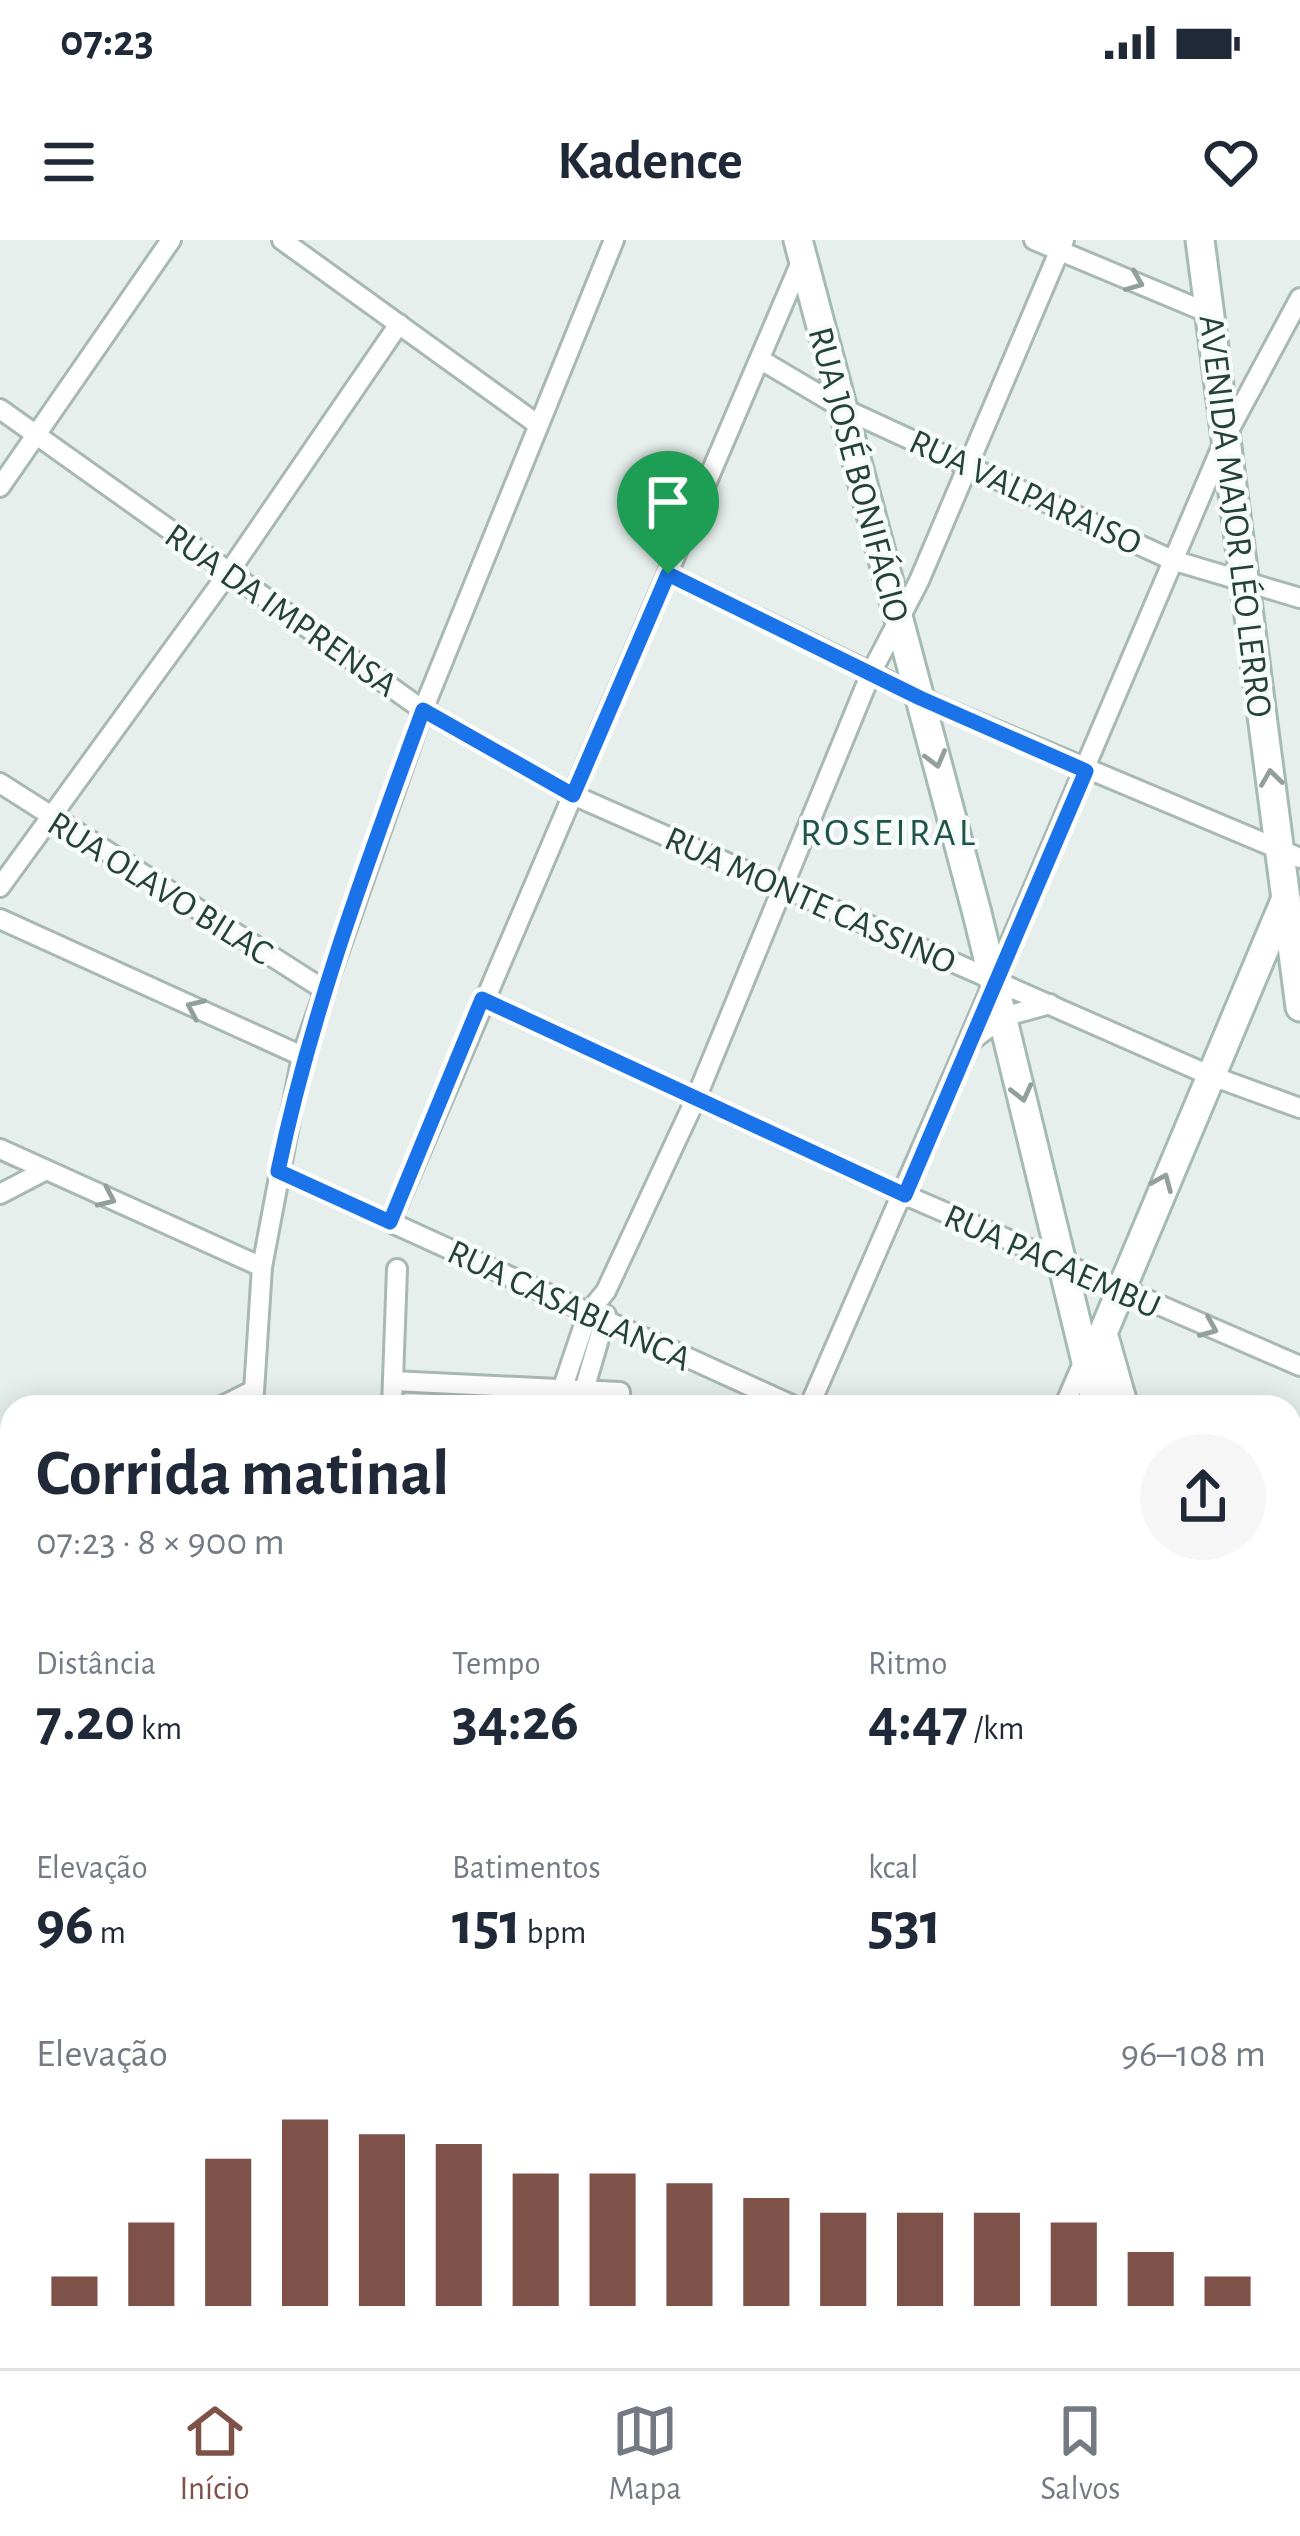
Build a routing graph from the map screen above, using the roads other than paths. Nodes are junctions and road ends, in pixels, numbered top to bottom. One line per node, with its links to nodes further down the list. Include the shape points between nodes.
1 (171, 240): 16 (street)
2 (282, 240): 10 (street)
3 (614, 240): 14 (street)
4 (1034, 240): 7 (street)
5 (1201, 240): 9 (street, AVENIDA MAJOR LÉO LERRO)
6 (804, 246): 11 (street); 12 (street, RUA JOSÉ BONIFÁCIO)
7 (1062, 246): 9 (street, one-way to 9); 17 (street)
8 (1300, 298): 15 (street)
9 (1211, 314): 15 (street, AVENIDA MAJOR LÉO LERRO)
10 (399, 324): 14 (street); 20 (street)
11 (761, 360): 12 (street, RUA VALPARAISO); 21 (street)
12 (842, 408): 17 (street, RUA VALPARAISO); 24 (street, RUA JOSÉ BONIFÁCIO)
13 (0, 409): 16 (street, RUA DA IMPRENSA)
14 (537, 424): 27 (street)
15 (1228, 432): 19 (street); 22 (street, AVENIDA MAJOR LÉO LERRO)
16 (37, 435): 18 (street); 20 (street, RUA DA IMPRENSA)
17 (968, 461): 19 (street, RUA VALPARAISO); 24 (street, via 920,580)
18 (0, 487)
19 (1172, 560): 22 (street, RUA VALPARAISO); 28 (street)
20 (229, 572): 27 (street, RUA DA IMPRENSA); 31 (street)
21 (668, 574): 25 (street); 30 (street)
22 (1244, 578): 23 (street, RUA VALPARAISO); 32 (street, AVENIDA MAJOR LÉO LERRO, one-way to 22)
23 (1300, 598)
24 (897, 615): 25 (street); 26 (street, RUA JOSÉ BONIFÁCIO)
25 (871, 673): 26 (street); 33 (street)
26 (920, 698): 28 (street); 37 (street, RUA JOSÉ BONIFÁCIO, one-way to 37)
27 (423, 710): 30 (street, RUA DA IMPRENSA); 38 (street)
28 (1086, 771): 32 (street); 37 (street)
29 (0, 783): 31 (street, RUA OLAVO BILAC)
30 (573, 795): 33 (street, RUA MONTE CASSINO); 39 (street)
31 (51, 818): 34 (street); 38 (street, RUA OLAVO BILAC)
32 (1291, 855): 35 (street, AVENIDA MAJOR LÉO LERRO)
33 (785, 886): 37 (street, RUA MONTE CASSINO); 46 (street)
34 (0, 887)
35 (1288, 894): 41 (street, AVENIDA MAJOR LÉO LERRO); 45 (street)
36 (0, 920): 44 (street, one-way to 36)
37 (994, 979): 40 (street, RUA MONTE CASSINO); 42 (street, RUA JOSÉ BONIFÁCIO); 43 (street)
38 (322, 989): 44 (street)
39 (482, 999): 46 (street, RUA PACAEMBU); 53 (street)
40 (1050, 1004): 42 (street); 45 (street, RUA MONTE CASSINO)
41 (1300, 1006)
42 (1003, 1017): 43 (street); 54 (street, RUA JOSÉ BONIFÁCIO, one-way to 54)
43 (967, 1044): 52 (street)
44 (302, 1056): 50 (street)
45 (1208, 1075): 47 (street, RUA MONTE CASSINO); 57 (street, one-way to 45)
46 (697, 1096): 52 (street, RUA PACAEMBU); 58 (street)
47 (1300, 1108)
48 (0, 1149): 49 (street)
49 (46, 1170): 51 (street); 55 (street, one-way to 55)
50 (278, 1171): 53 (street, RUA CASABLANCA); 55 (street)
51 (0, 1194)
52 (905, 1195): 54 (street, RUA PACAEMBU); 72 (street)
53 (390, 1222): 59 (street, RUA CASABLANCA)
54 (1064, 1267): 57 (street, RUA PACAEMBU); 61 (street, RUA JOSÉ BONIFÁCIO)
55 (262, 1268): 66 (street)
56 (397, 1269): 63 (street)
57 (1118, 1289): 62 (street, RUA PACAEMBU, one-way to 62); 75 (street, via 1103,1333)
58 (606, 1291): 59 (street); 60 (street)
59 (588, 1313): 60 (street, RUA CASABLANCA); 64 (street)
60 (607, 1322): 65 (street); 71 (street, RUA CASABLANCA)
61 (1085, 1358): 73 (street); 74 (street, RUA JOSÉ BONIFÁCIO)
62 (1300, 1366)
63 (393, 1381): 67 (street); 68 (street)
64 (562, 1390): 65 (street); 69 (street)
65 (584, 1390): 70 (street)
66 (254, 1395)
67 (392, 1395)
68 (495, 1395)
69 (525, 1395)
70 (620, 1395)
71 (769, 1395)
72 (814, 1395)
73 (1069, 1395)
74 (1094, 1395)
75 (1121, 1395)

